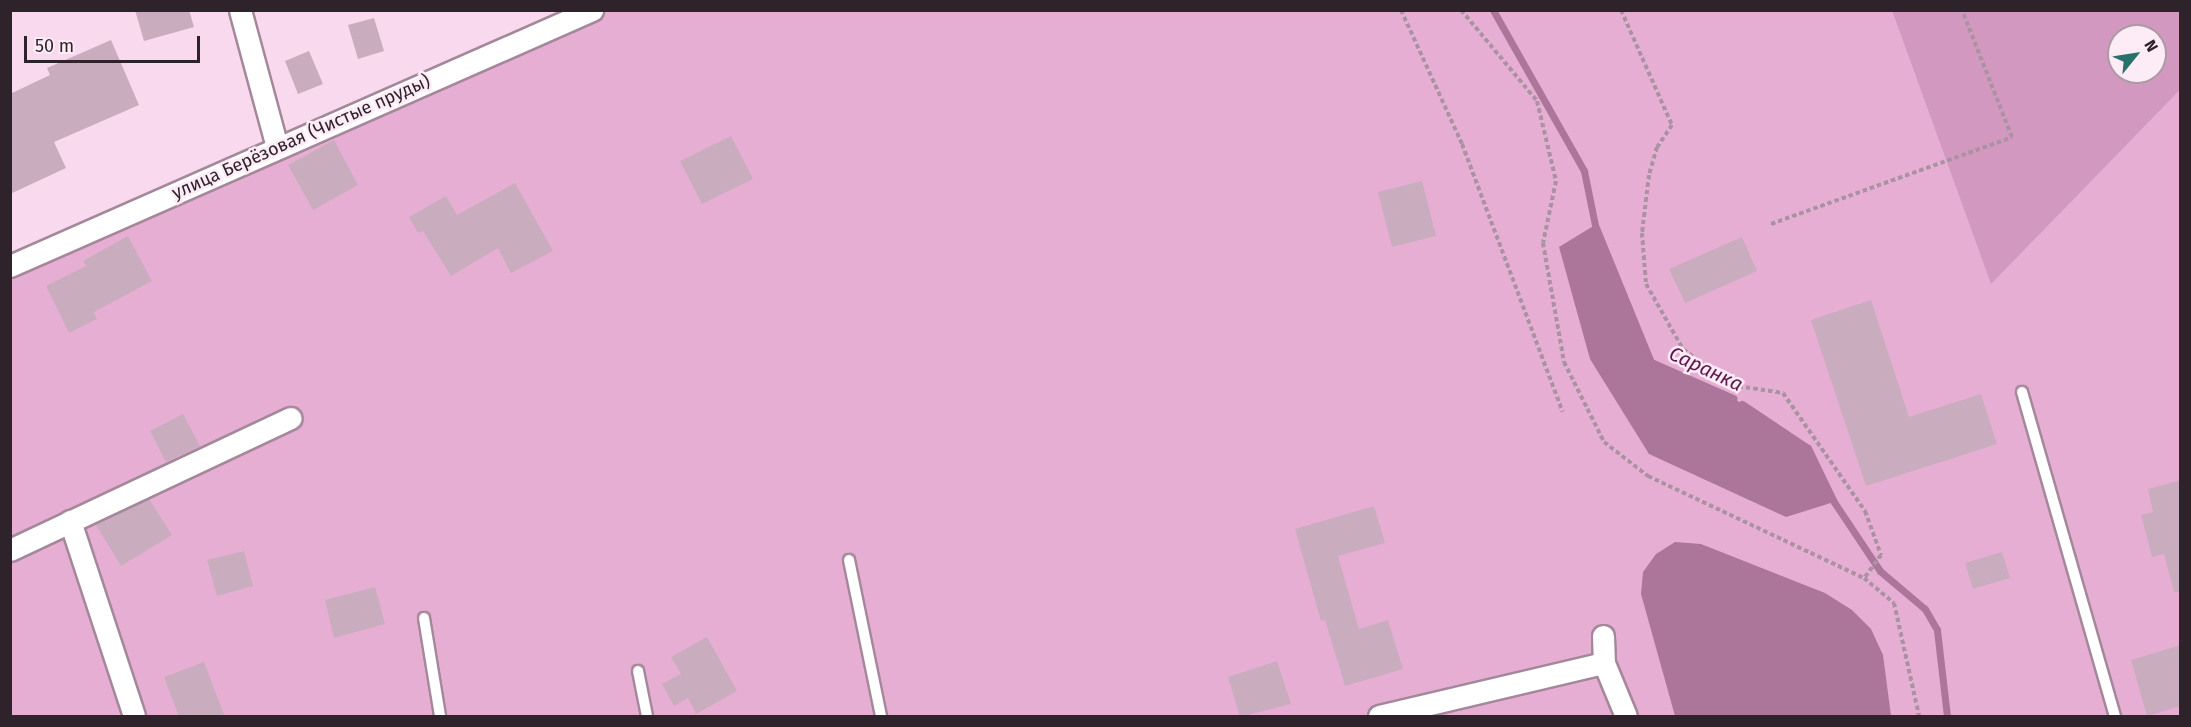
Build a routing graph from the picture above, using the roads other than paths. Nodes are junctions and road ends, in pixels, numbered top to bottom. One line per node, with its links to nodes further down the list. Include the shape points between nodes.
1 (240, 10): 3 (street)
2 (592, 10): 3 (street, улица Берёзовая (Чистые пруды))
3 (277, 147): 4 (street, улица Берёзовая (Чистые пруды))
4 (10, 266)
5 (2022, 392): 20 (lane)
6 (290, 418): 7 (street)
7 (70, 521): 8 (street); 14 (street)
8 (10, 550)
9 (849, 560): 17 (lane)
10 (424, 618): 15 (lane)
11 (1603, 636): 12 (street)
12 (1604, 663): 18 (street); 19 (street)
13 (638, 671): 16 (lane)
14 (134, 717)
15 (440, 717)
16 (647, 717)
17 (881, 717)
18 (1379, 717)
19 (1626, 717)
20 (2115, 717)

